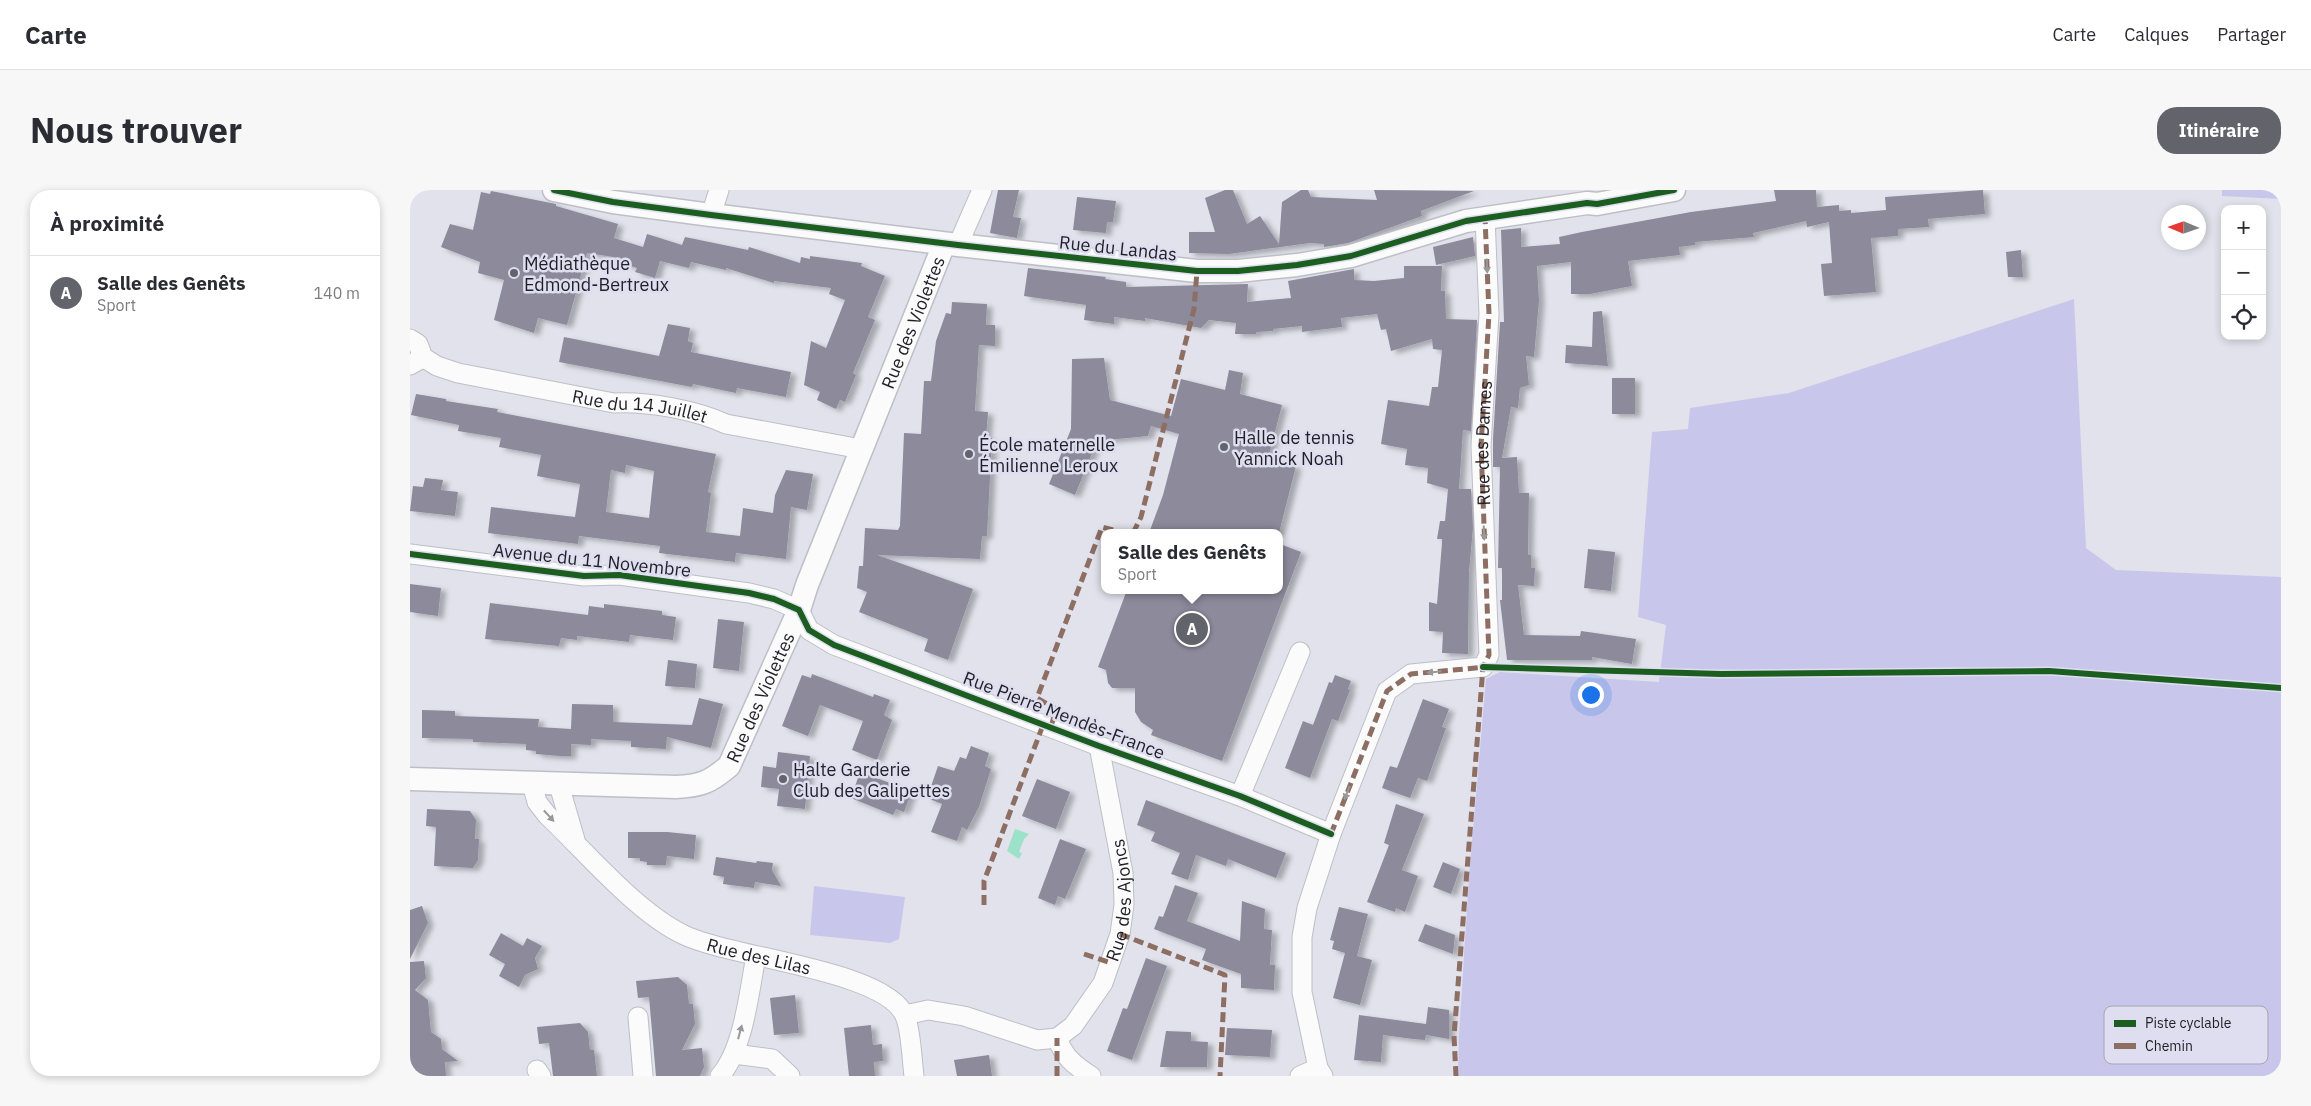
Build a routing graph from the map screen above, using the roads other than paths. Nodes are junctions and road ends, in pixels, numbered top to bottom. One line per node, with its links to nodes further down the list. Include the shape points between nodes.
1 (554, 190): 5 (street, Rue du Landas, via 613,202)
2 (719, 190): 5 (street)
3 (982, 190): 7 (street)
4 (1674, 190): 6 (street, Rue du Landas, via 1597,204)
5 (711, 215): 7 (street, Rue du Landas)
6 (1485, 217): 7 (street, Rue du Landas, via 1351,256 1297,266 1238,271 1197,271); 19 (street, Rue des Dames, one-way to 19, via 1489,314 1481,446 1489,655 1483,667 1410,674 1387,691)
7 (951, 244): 10 (street, Rue des Violettes)
8 (410, 339): 9 (street, via 418,344)
9 (415, 361): 10 (street, Rue du 14 Juillet, via 458,373 614,402 633,402 710,417 726,424)
10 (861, 449): 12 (street, Rue des Violettes)
11 (410, 554): 12 (street, Avenue du 11 Novembre, via 584,576 618,574 695,585 774,599)
12 (799, 610): 14 (street, Rue Pierre Mendès-France, via 810,630 834,645); 17 (street, Rue des Violettes, via 729,766 712,780 695,786 676,787)
13 (1300, 652): 18 (street)
14 (1099, 746): 18 (street, Rue Pierre Mendès-France); 24 (street, Rue des Ajoncs, via 1123,873 1124,905 1120,934 1103,983 1073,1026)
15 (410, 779): 16 (street, Rue des Violettes)
16 (532, 784): 17 (street, Rue des Violettes); 20 (street, Rue des Lilas, one-way to 20, via 537,802)
17 (559, 785): 20 (street)
18 (1240, 796): 19 (street, Rue Pierre Mendès-France)
19 (1332, 834): 26 (street, via 1307,908 1302,937 1302,992)
20 (575, 842): 21 (street, Rue des Lilas, via 651,914 684,935 725,950)
21 (756, 956): 22 (street, Rue des Lilas, via 847,977 888,995); 25 (street, one-way to 21)
22 (905, 1015): 24 (street, via 928,1010 964,1016 1037,1040); 30 (street)
23 (638, 1017): 27 (street)
24 (1057, 1038): 31 (street, via 1073,1065)
25 (734, 1054): 28 (street, via 730,1065); 29 (street, via 772,1059)
26 (1320, 1072): 32 (street)
27 (643, 1076)
28 (720, 1076)
29 (790, 1076)
30 (914, 1076)
31 (1091, 1076)
32 (1300, 1076)

